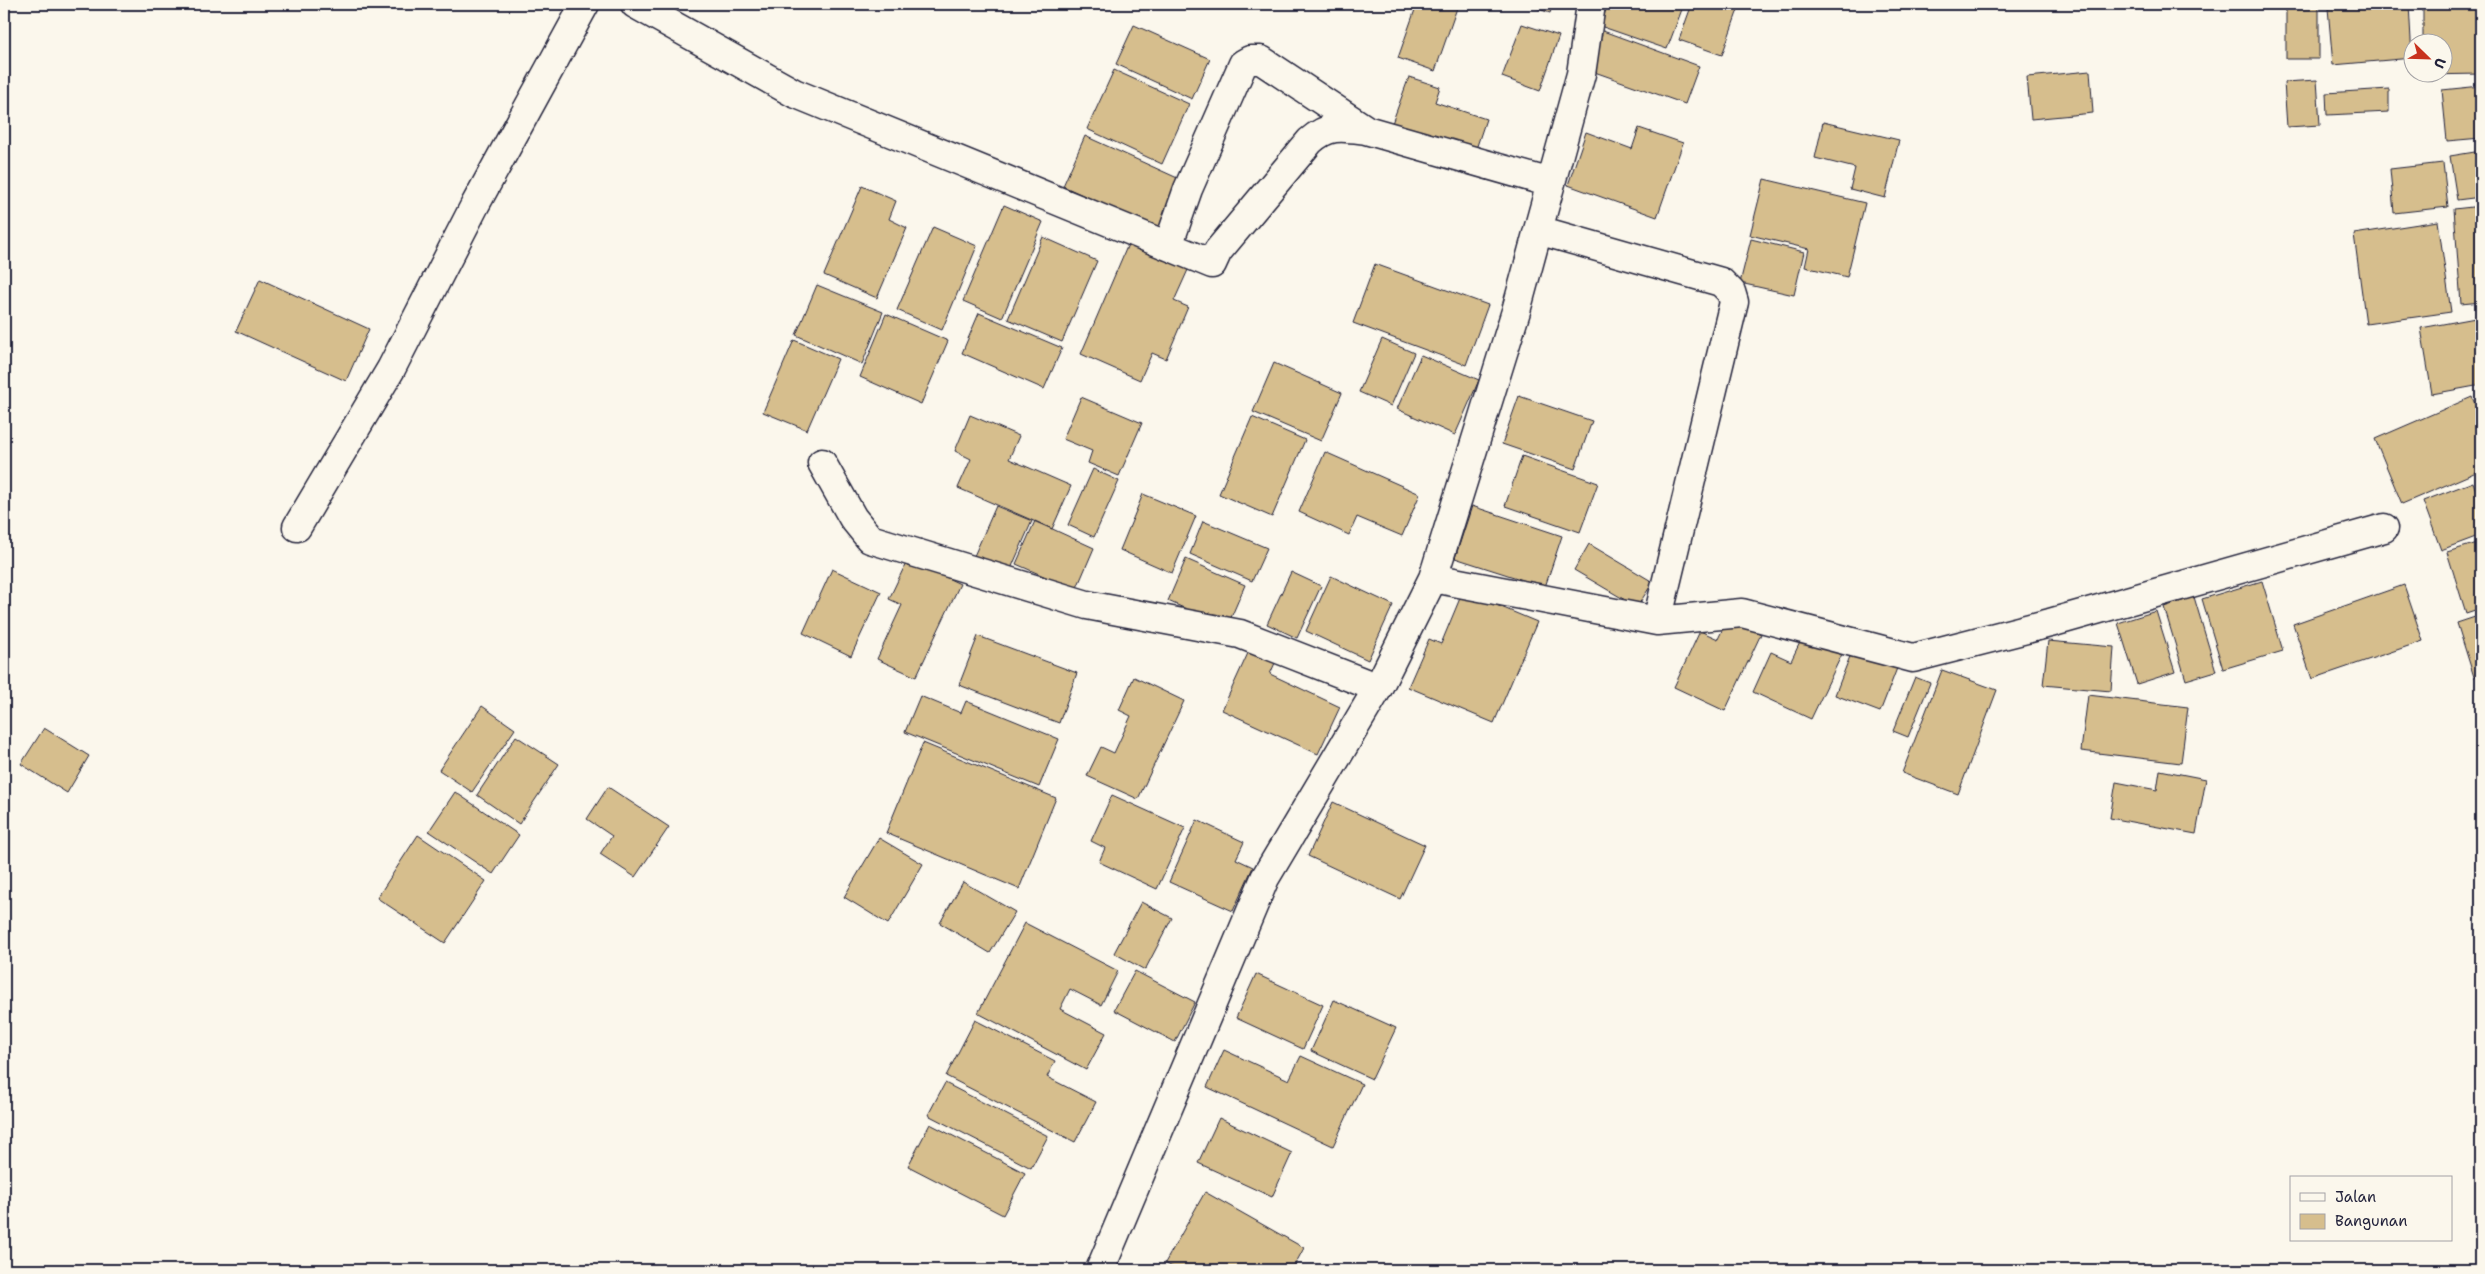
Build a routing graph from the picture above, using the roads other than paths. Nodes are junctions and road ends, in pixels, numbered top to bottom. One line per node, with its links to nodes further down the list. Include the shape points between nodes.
1 (585, 4): 9 (street, via 475,205 391,369)
2 (635, 4): 7 (street, via 794,93)
3 (1591, 4): 5 (street, via 1581,74)
4 (1366, 130): 5 (street); 7 (street, via 1329,128 1310,141 1218,251 1212,264); 7 (street, via 1261,60 1243,64 1188,189)
5 (1551, 183): 6 (street)
6 (1538, 230): 11 (street, via 1516,311); 12 (street, via 1721,282 1734,302)
7 (1168, 246)
8 (822, 463): 13 (street, via 853,518 870,539 1087,605 1240,634)
9 (297, 527)
10 (2384, 528): 12 (street, via 2050,623 1913,658 1742,613)
11 (1432, 578): 12 (street); 13 (street)
12 (1657, 621)
13 (1378, 688): 14 (street, via 1265,878)
14 (1100, 1270)

